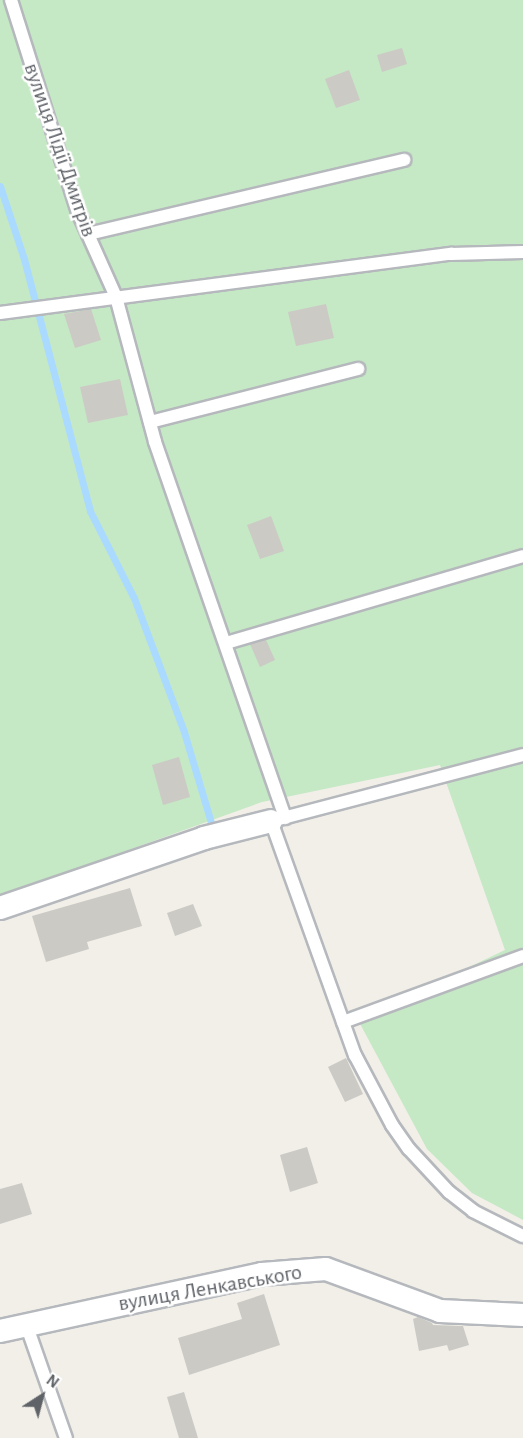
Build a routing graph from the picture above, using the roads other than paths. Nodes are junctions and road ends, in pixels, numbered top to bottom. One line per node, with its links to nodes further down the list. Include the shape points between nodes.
1 (10, 0): 3 (lane, вулиця Лідії Дмитрів)
2 (404, 160): 3 (lane)
3 (88, 234): 5 (lane, вулиця Лідії Дмитрів)
4 (523, 252): 5 (lane, via 451,254)
5 (116, 297): 6 (lane); 8 (lane, вулиця Лідії Дмитрів)
6 (0, 313)
7 (358, 369): 8 (lane)
8 (150, 422): 10 (lane, вулиця Лідії Дмитрів)
9 (523, 556): 10 (lane)
10 (226, 643): 12 (lane, вулиця Лідії Дмитрів)
11 (523, 755): 12 (lane)
12 (278, 820): 13 (street, via 204,838); 15 (lane, вулиця Лідії Дмитрів)
13 (0, 908)
14 (523, 956): 15 (lane)
15 (343, 1022): 16 (lane, вулиця Лідії Дмитрів, via 366,1078 409,1149 449,1192 473,1211)
16 (523, 1236)
17 (523, 1315): 18 (street, вулиця Ленкавського, via 440,1311 326,1269 261,1274)
18 (26, 1324): 19 (street, вулиця Ленкавського); 20 (lane)
19 (1, 1329)
20 (66, 1438)

